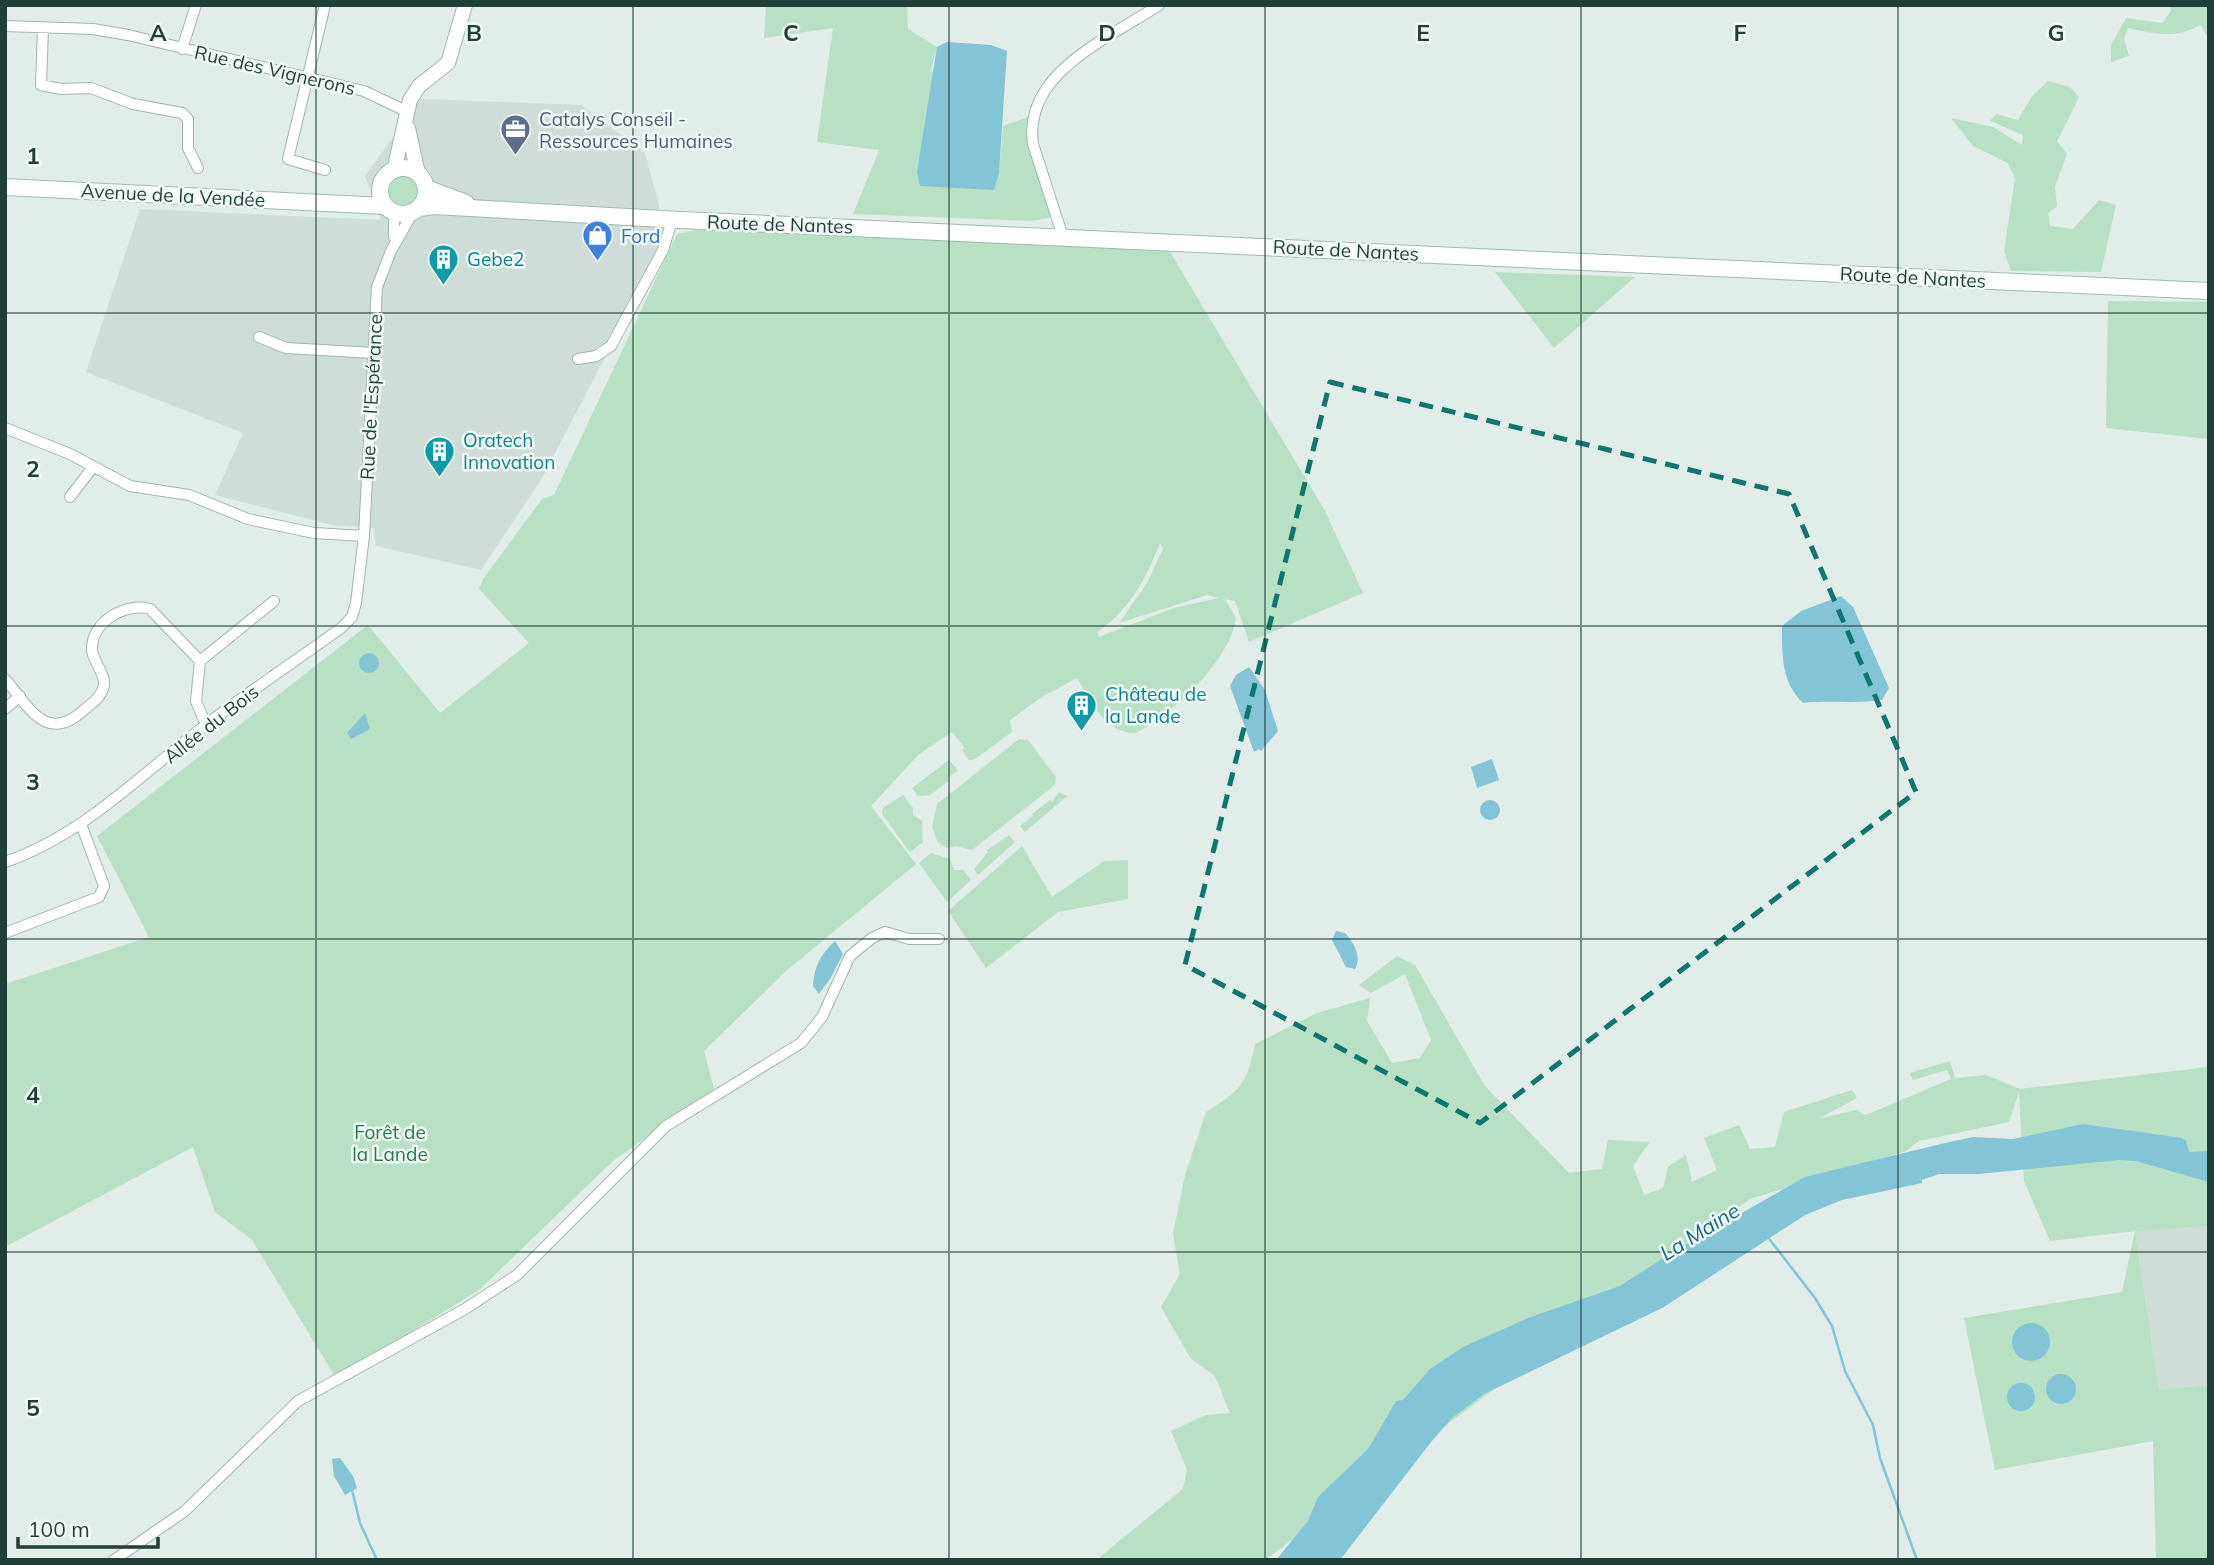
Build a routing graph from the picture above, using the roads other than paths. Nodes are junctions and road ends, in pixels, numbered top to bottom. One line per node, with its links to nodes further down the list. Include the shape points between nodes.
1 (196, 5): 7 (street)
2 (324, 5): 8 (street)
3 (465, 5): 9 (street, via 453,53 442,70 413,93)
4 (1159, 5): 21 (street, via 1067,65 1049,84 1033,116 1033,144)
5 (5, 26): 6 (street, Rue des Vignerons)
6 (43, 28): 7 (street, Rue des Vignerons, via 102,30); 10 (street, via 41,85 91,88 133,104 182,113 188,119 188,148)
7 (182, 49): 8 (street, Rue des Vignerons)
8 (305, 78): 9 (street, Rue des Vignerons, via 364,91); 11 (street, via 288,159)
9 (407, 116): 12 (street); 13 (street)
10 (198, 168)
11 (325, 170)
12 (394, 171): 13 (main road, via 406,169); 15 (main road)
13 (422, 181): 18 (main road, Route de Nantes); 19 (main road)
14 (5, 187): 16 (main road, Avenue de la Vendée)
15 (381, 188): 16 (main road, Avenue de la Vendée); 17 (main road)
16 (341, 203): 17 (main road, Avenue de la Vendée)
17 (390, 209): 19 (main road); 22 (street, Rue de l'Espérance, via 395,234)
18 (484, 209): 19 (main road, Route de Nantes); 20 (main road, Route de Nantes)
19 (416, 210): 22 (street, Rue de l'Espérance)
20 (672, 220): 21 (main road, Route de Nantes); 26 (street, via 663,250 611,346 596,356)
21 (1063, 237): 23 (main road, Route de Nantes)
22 (391, 251): 25 (street, Rue de l'Espérance, via 377,287)
23 (2209, 291)
24 (258, 337): 25 (street, via 286,348)
25 (374, 353): 30 (street, Rue de l'Espérance)
26 (578, 359)
27 (5, 428): 28 (street)
28 (93, 467): 29 (street); 30 (street, via 130,486 189,495 248,519)
29 (70, 498)
30 (363, 541): 36 (street, Allée du Bois, via 352,617)
31 (274, 601): 32 (street)
32 (200, 661): 34 (street, via 150,609 132,606 120,610 95,637 93,654 103,689 72,721 63,726 45,723); 36 (street, via 196,701)
33 (5, 679): 34 (street)
34 (20, 696): 35 (street)
35 (5, 709)
36 (206, 725): 37 (street, Allée du Bois)
37 (81, 824): 38 (street, Allée du Bois); 39 (street, via 104,886 99,897)
38 (5, 862)
39 (5, 933)
40 (939, 939): 41 (street, via 909,939 887,932 864,943 850,956 822,1017 802,1043 666,1126 532,1261 498,1288 298,1401 186,1511)
41 (114, 1560)

